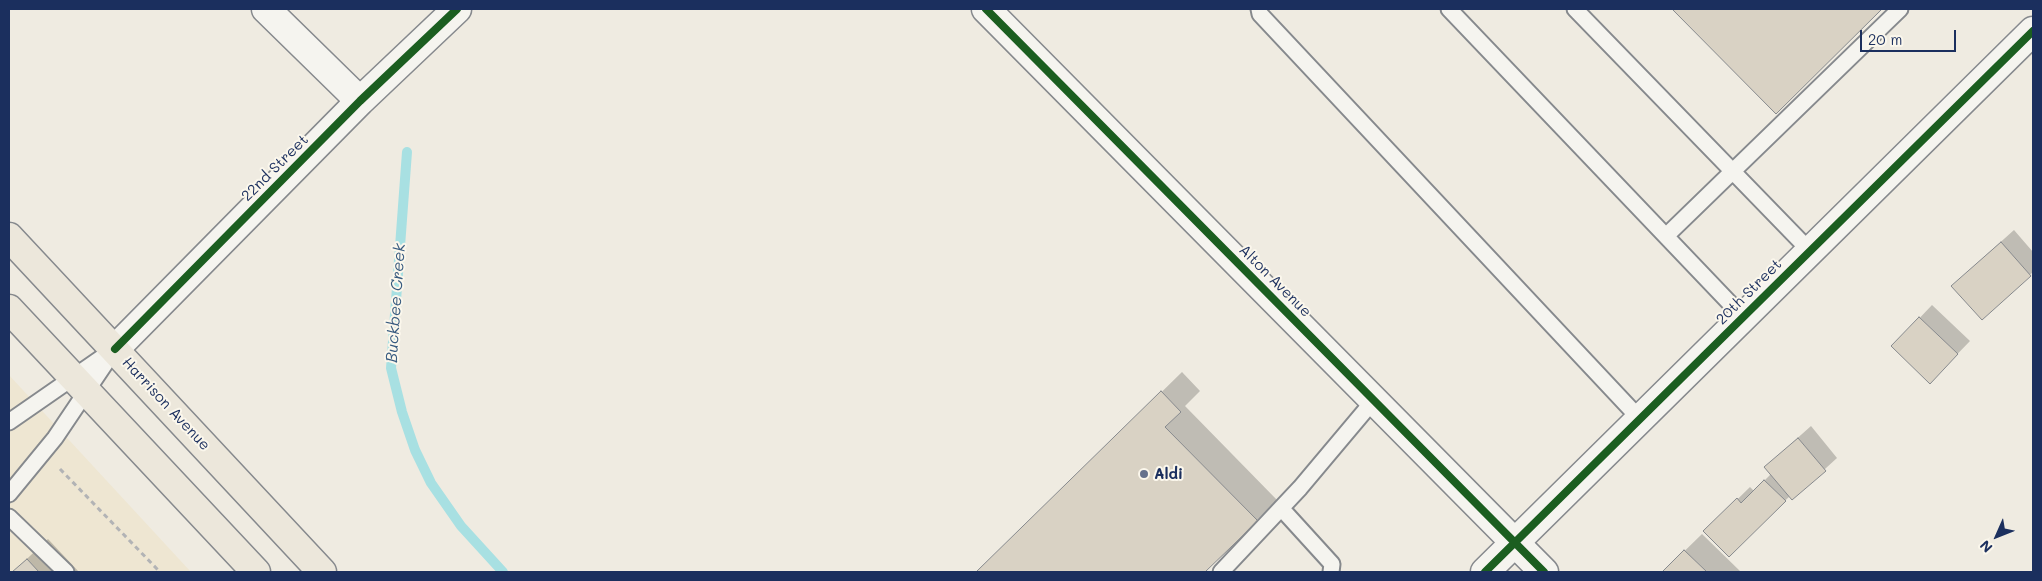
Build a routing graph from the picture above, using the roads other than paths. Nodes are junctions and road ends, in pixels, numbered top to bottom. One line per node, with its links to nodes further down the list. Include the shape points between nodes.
1 (266, 9): 9 (street)
2 (457, 9): 9 (street, 22nd Street)
3 (986, 9): 18 (street, Alton Avenue)
4 (1259, 9): 19 (lane, via 1260,14)
5 (1449, 9): 11 (lane)
6 (1575, 9): 10 (lane)
7 (1900, 9): 10 (lane)
8 (2033, 31): 13 (street, 20th Street)
9 (360, 101): 16 (street, 22nd Street)
10 (1732, 171): 11 (lane); 13 (lane)
11 (1666, 236): 15 (lane)
12 (9, 238): 16 (main road, Harrison Avenue)
13 (1810, 251): 15 (street, 20th Street)
14 (9, 309): 17 (main road)
15 (1743, 317): 19 (street, 20th Street)
16 (115, 349): 17 (lane); 27 (main road, Harrison Avenue)
17 (80, 384): 20 (lane); 21 (lane, via 55,438); 26 (main road)
18 (1374, 400): 22 (lane); 24 (street, Alton Avenue)
19 (1640, 419): 24 (street, 20th Street)
20 (9, 422)
21 (9, 494)
22 (1281, 508): 28 (lane); 29 (lane, via 1332,564)
23 (9, 517): 25 (lane)
24 (1515, 543): 30 (street, 20th Street); 31 (street, Alton Avenue)
25 (66, 572)
26 (256, 572)
27 (322, 572)
28 (1221, 572)
29 (1331, 572)
30 (1485, 572)
31 (1544, 572)

